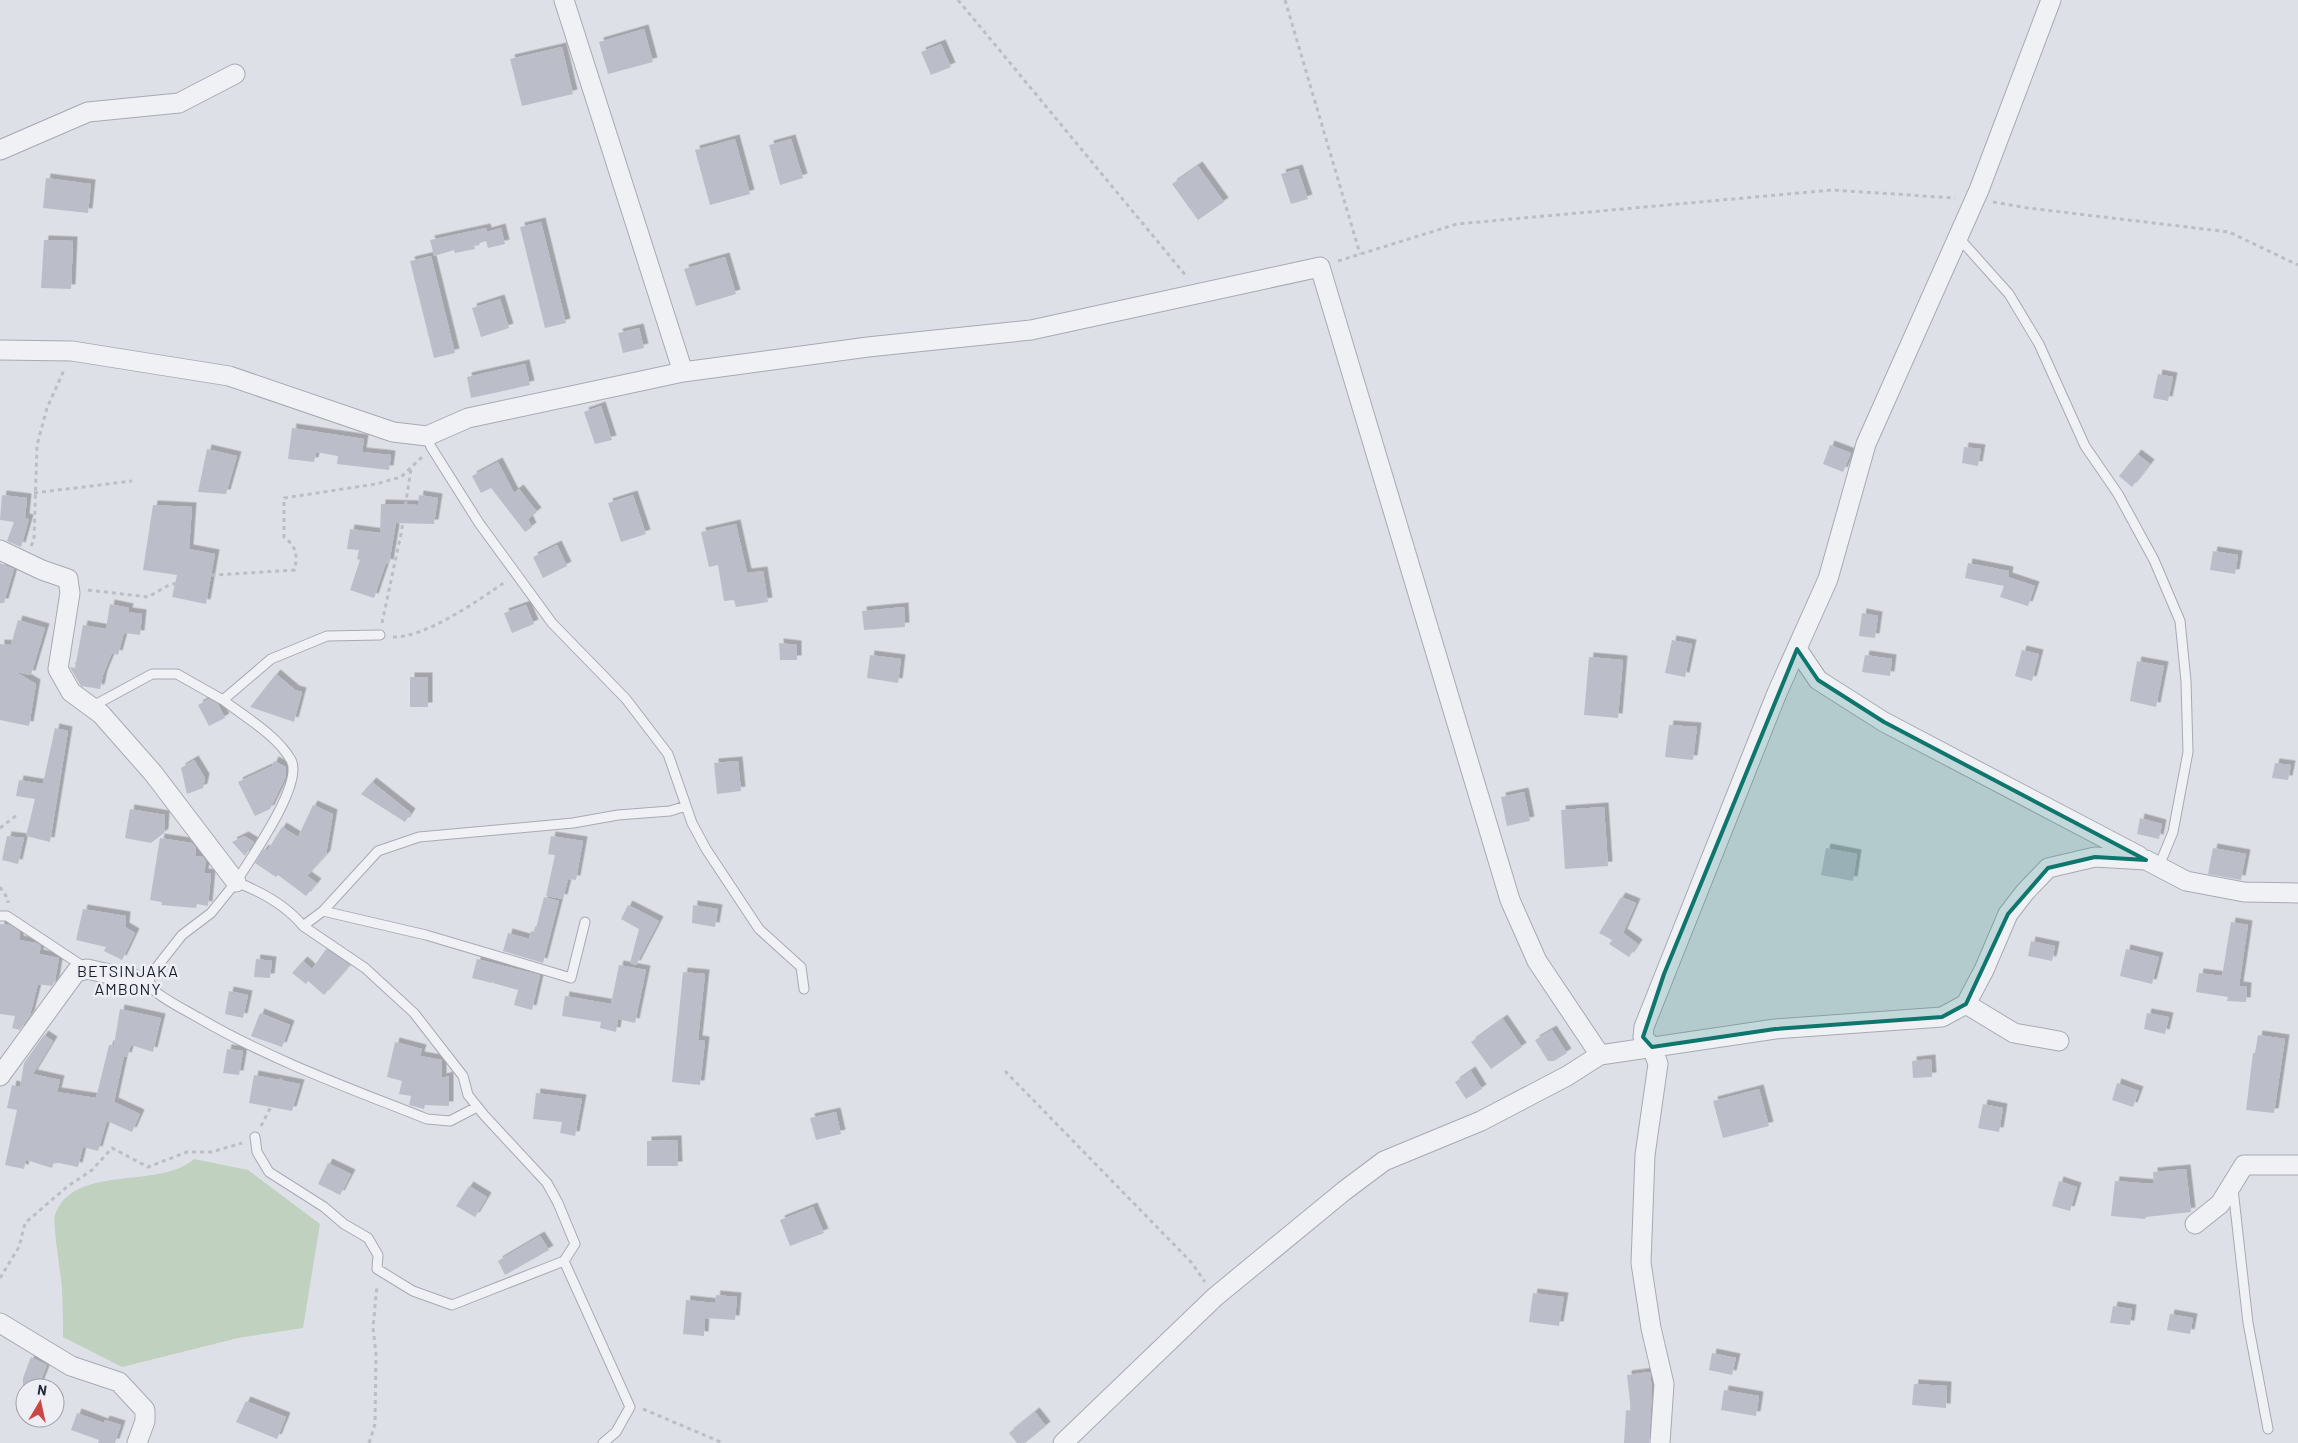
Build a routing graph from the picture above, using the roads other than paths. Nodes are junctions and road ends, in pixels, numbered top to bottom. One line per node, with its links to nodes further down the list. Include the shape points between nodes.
1 (564, 0): 7 (street)
2 (2051, 0): 5 (street)
3 (235, 74): 4 (street, via 179,103 88,112)
4 (0, 150)
5 (1958, 237): 11 (street, via 1866,444 1828,579); 15 (lane, via 2009,294 2039,344 2085,446 2118,494 2154,560 2180,621 2188,752 2173,832)
6 (0, 350): 8 (street, via 72,351 229,376)
7 (683, 372): 8 (street, via 468,418); 28 (street, via 868,347 1031,330 1320,267 1510,900 1537,962)
8 (429, 442): 14 (lane, via 479,523 552,623 626,699 668,754)
9 (0, 550): 13 (street, via 68,579 70,593 58,670 71,692)
10 (380, 636): 12 (lane, via 327,636 271,659)
11 (1797, 649): 15 (street, via 1818,680 1884,722); 27 (street, via 1644,1027 1643,1037)
12 (223, 700): 13 (lane, via 177,674 152,674); 16 (lane, via 276,741 294,769 286,800)
13 (93, 706): 16 (street, via 153,773)
14 (686, 806): 18 (lane, via 670,811 573,823 419,837 378,850); 24 (lane, via 706,850 759,929 801,967)
15 (2153, 863): 17 (street, via 2186,881 2244,892); 25 (street, via 2094,857 2048,868 2008,914)
16 (236, 882): 21 (lane, via 291,911); 23 (lane, via 211,914 182,936)
17 (2298, 893)
18 (323, 911): 20 (lane, via 426,935 571,978); 21 (lane)
19 (0, 916): 22 (lane, via 7,916)
20 (585, 922)
21 (303, 926): 30 (lane, via 365,968 414,1013 463,1076 468,1095)
22 (87, 969): 23 (street); 29 (street, via 76,972)
23 (145, 982): 30 (lane, via 158,995 225,1033 285,1062 426,1119 450,1121)
24 (804, 989)
25 (1966, 1004): 26 (street, via 2014,1033); 27 (street, via 1942,1016 1775,1029)
26 (2058, 1041)
27 (1652, 1046): 28 (street); 41 (street, via 1658,1064 1645,1155 1641,1263 1664,1384)
28 (1600, 1055): 40 (street, via 1481,1121 1384,1161 1215,1297)
29 (0, 1076)
30 (477, 1107): 35 (lane, via 547,1183 575,1244)
31 (254, 1137): 35 (lane, via 257,1152 269,1172 368,1238 378,1255 377,1269 413,1291 452,1305)
32 (2298, 1164): 33 (street, via 2244,1165)
33 (2232, 1184): 34 (street, via 2220,1204); 37 (lane, via 2248,1323)
34 (2195, 1224)
35 (564, 1261): 39 (lane, via 630,1407 616,1432)
36 (0, 1323): 38 (street, via 71,1366 119,1382 145,1410 145,1421)
37 (2268, 1429)
38 (137, 1443)
39 (603, 1443)
40 (1063, 1443)
41 (1660, 1443)

